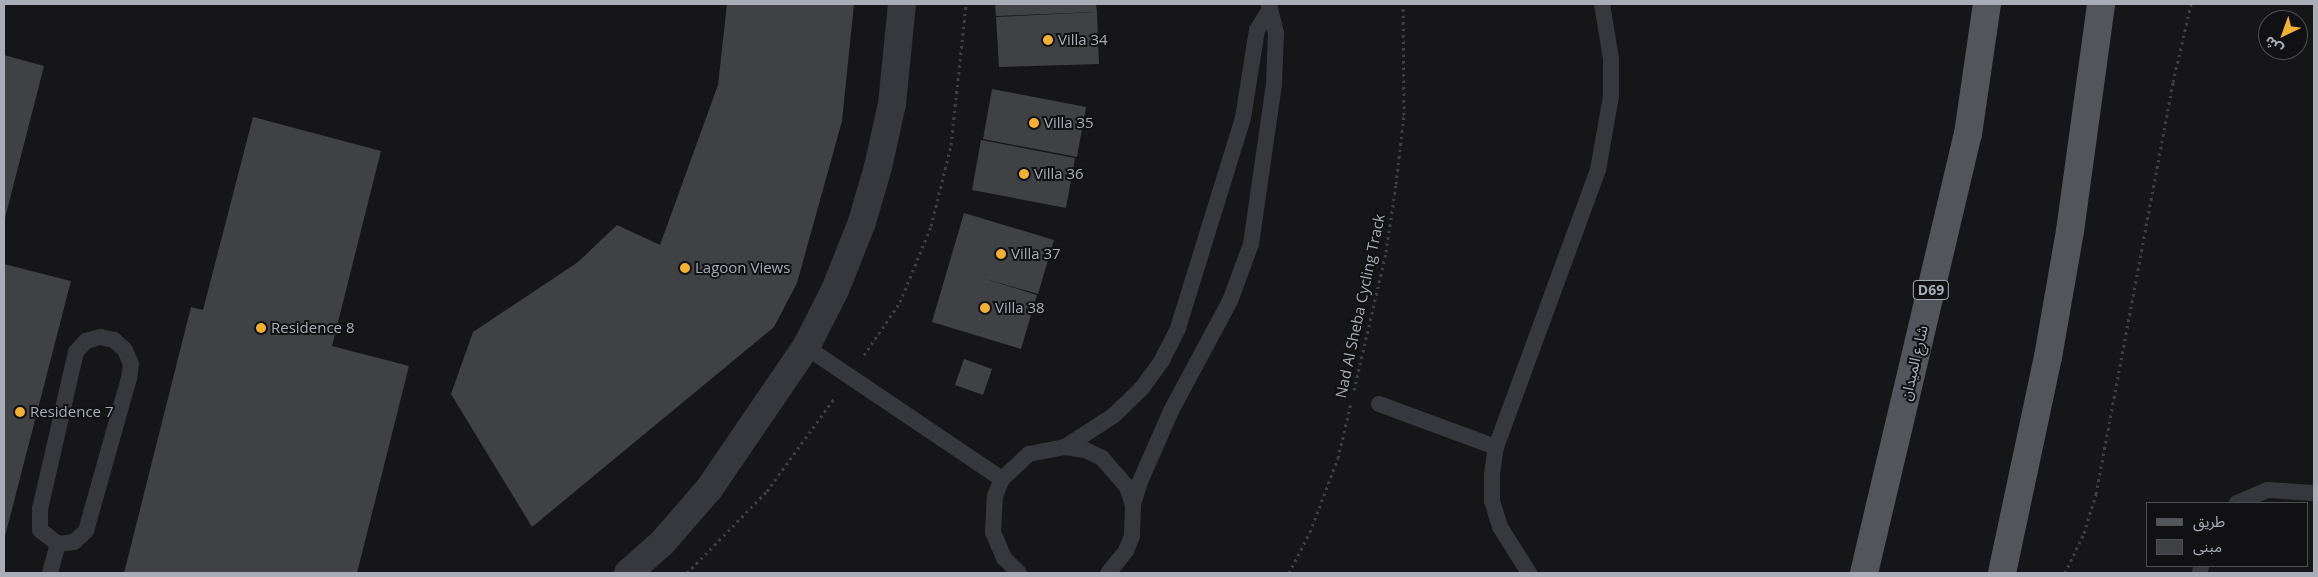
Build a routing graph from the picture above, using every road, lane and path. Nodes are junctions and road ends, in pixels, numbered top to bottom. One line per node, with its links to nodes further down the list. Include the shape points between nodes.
1 (902, 4): 9 (street, via 892,104 878,167 862,222 835,290)
2 (966, 4): 10 (path, via 951,145 931,226 900,302)
3 (1403, 4): 24 (path, Nad Al Sheba Cycling Track, via 1404,115 1386,252 1338,458 1310,532)
4 (1602, 4): 13 (lane, via 1611,59 1611,96 1598,170)
5 (1987, 4): 26 (main road, شارع الميدان / D69, via 1968,134)
6 (2101, 4): 27 (main road, via 2073,212 2052,337)
7 (2191, 4): 28 (path, via 2173,82 2096,494 2084,533)
8 (1269, 7): 12 (lane, via 1257,30 1243,118 1178,328 1162,360 1142,388 1113,416); 17 (lane, via 1276,33 1274,84 1251,244 1230,301 1171,411)
9 (806, 347): 10 (lane); 20 (street, via 709,489 662,543)
10 (850, 376): 14 (lane); 21 (path, via 767,491)
11 (1379, 404): 13 (lane)
12 (1065, 446): 14 (lane, via 1029,454); 17 (lane, via 1102,458 1116,471)
13 (1496, 447): 25 (lane, via 1492,501 1500,527)
14 (1002, 479): 22 (lane, via 995,496 993,532 1004,558)
15 (2314, 493): 16 (lane, via 2268,490)
16 (2239, 502)
17 (1133, 505): 23 (lane, via 1132,536 1126,551)
18 (58, 544): 18 (lane, via 81,537 92,514 130,371 125,350 114,340 100,337 86,341 76,352 72,366 38,520 40,530); 19 (lane)
19 (50, 573)
20 (628, 573)
21 (687, 573)
22 (1019, 573)
23 (1108, 573)
24 (1289, 573)
25 (1529, 573)
26 (1864, 573)
27 (2002, 573)
28 (2065, 573)

